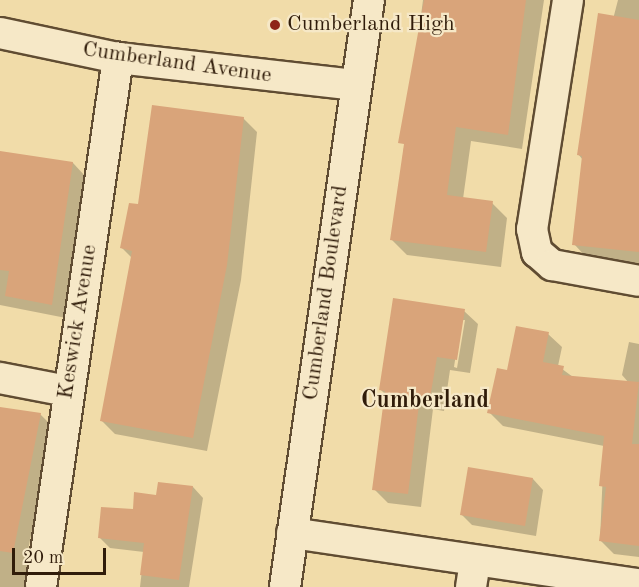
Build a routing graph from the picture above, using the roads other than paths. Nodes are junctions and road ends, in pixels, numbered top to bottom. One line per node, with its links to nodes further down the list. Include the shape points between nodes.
1 (369, 0): 5 (street, Cumberland Boulevard)
2 (568, 0): 6 (street, via 532,229 537,252 552,265)
3 (0, 33): 4 (street, Cumberland Avenue)
4 (118, 58): 5 (street, Cumberland Avenue); 8 (street, Keswick Avenue)
5 (356, 85): 9 (street, Cumberland Boulevard)
6 (639, 281)
7 (0, 378): 8 (street)
8 (67, 391): 12 (street, Keswick Avenue)
9 (292, 533): 10 (street); 13 (street, Cumberland Boulevard)
10 (473, 575): 11 (street)
11 (639, 585)
12 (41, 587)
13 (285, 587)

